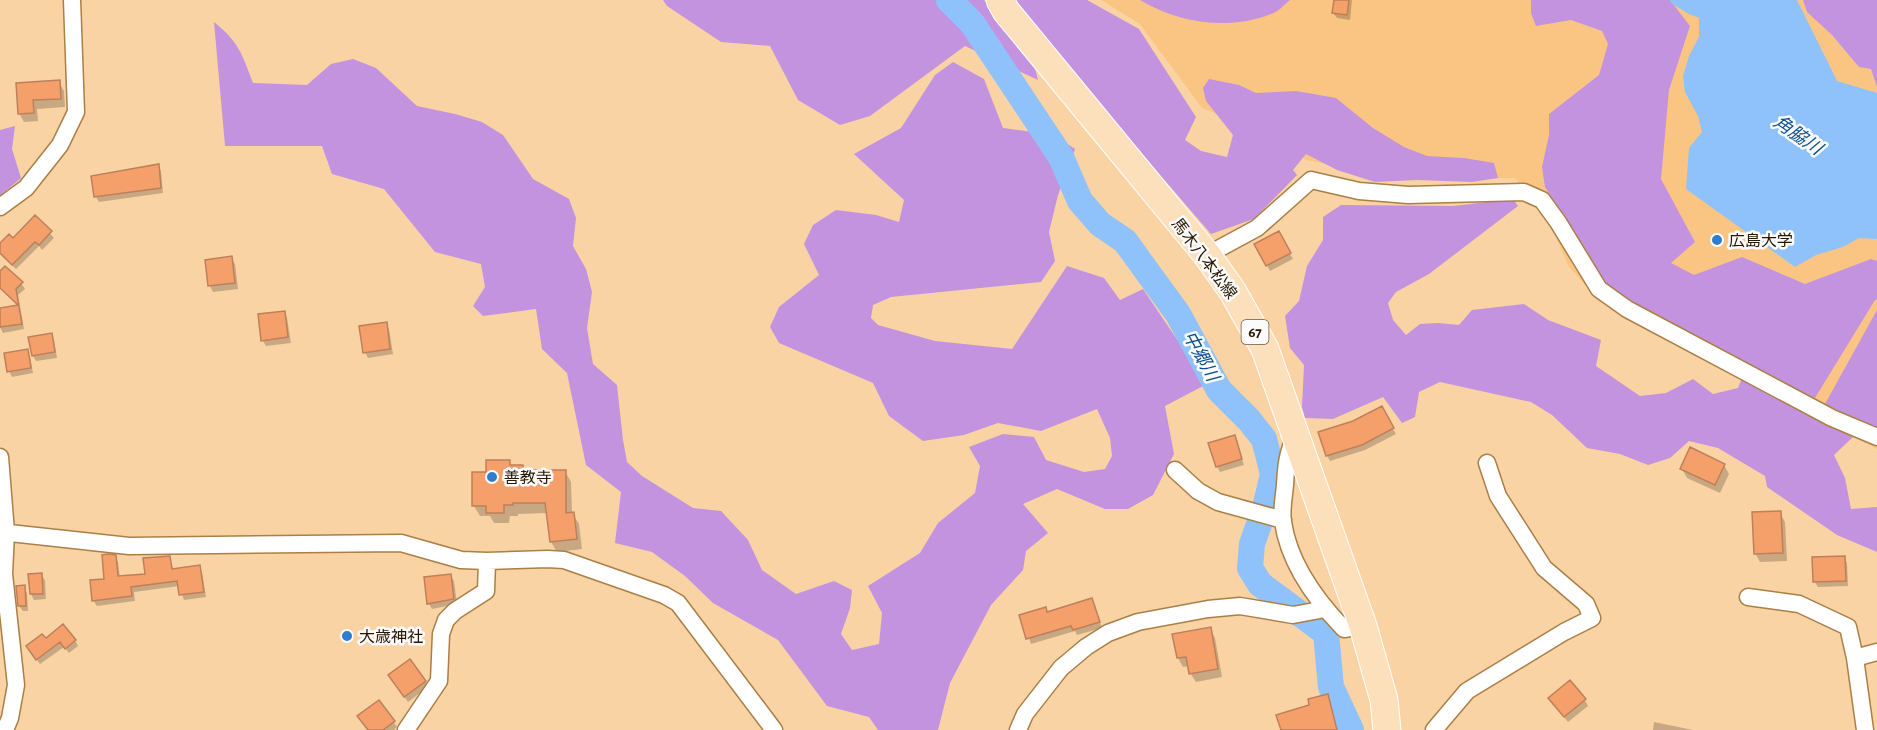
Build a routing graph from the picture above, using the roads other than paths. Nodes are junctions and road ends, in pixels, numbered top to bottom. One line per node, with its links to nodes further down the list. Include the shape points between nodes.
1 (72, 0): 3 (street, via 76,112 60,145 33,180)
2 (1000, 0): 4 (main road, 馬木八本松線 / 67)
3 (0, 207)
4 (1207, 255): 5 (main road, 馬木八本松線 / 67, via 1265,349); 6 (street, via 1257,228 1311,180 1359,191 1408,195 1524,192 1542,200 1599,289 1627,309 1832,418)
5 (1296, 436): 10 (street, via 1289,447); 15 (main road, 馬木八本松線 / 67)
6 (1877, 437)
7 (0, 457): 11 (street)
8 (1487, 463): 23 (street, via 1498,496 1544,568 1586,604 1592,618 1467,691)
9 (1175, 470): 10 (street, via 1198,491 1218,502)
10 (1269, 516): 14 (street)
11 (3, 532): 12 (street, via 129,546 401,543 461,560); 18 (street, via 16,685)
12 (487, 561): 19 (street, via 486,591 447,620 441,633 439,681); 20 (street, via 564,560 678,603)
13 (1748, 597): 17 (street, via 1799,604 1848,627)
14 (1318, 610): 15 (street, via 1344,629); 21 (street, via 1293,615 1240,606 1208,609 1138,622 1108,633 1061,668 1025,714)
15 (1364, 626): 22 (main road, 馬木八本松線 / 67, via 1384,700)
16 (1877, 652): 17 (street)
17 (1855, 658): 24 (street)
18 (5, 730)
19 (406, 730)
20 (774, 730)
21 (1018, 730)
22 (1387, 730)
23 (1434, 730)
24 (1865, 730)

